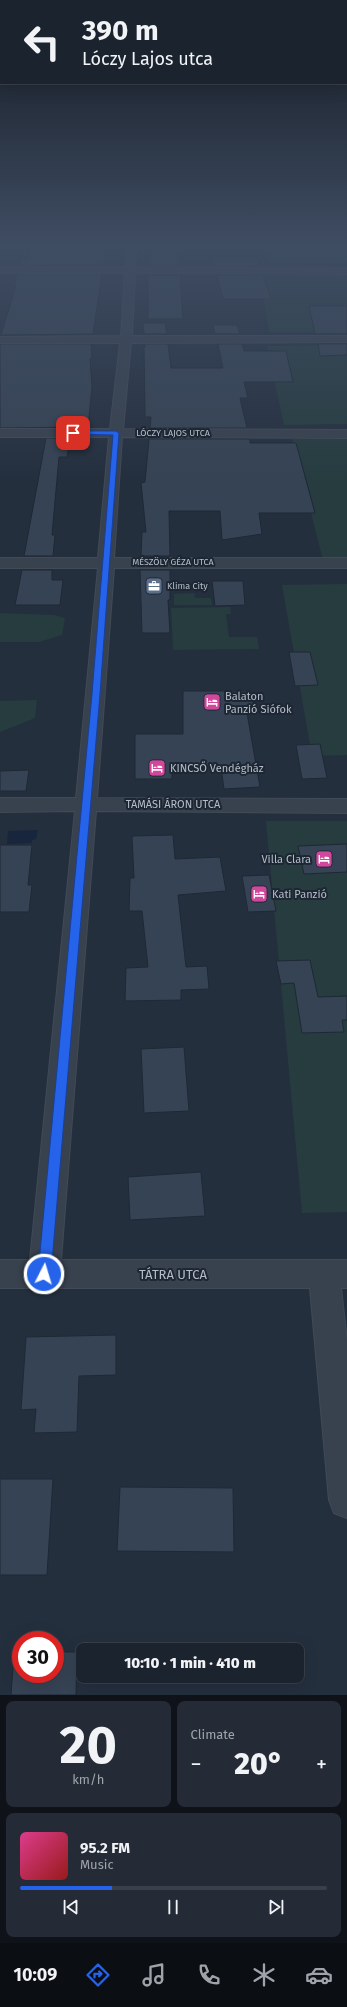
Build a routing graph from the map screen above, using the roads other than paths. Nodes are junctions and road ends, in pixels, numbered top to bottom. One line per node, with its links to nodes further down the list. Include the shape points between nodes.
1 (127, 323): 4 (street)
2 (347, 339): 4 (street)
3 (0, 340): 4 (street)
4 (126, 340): 6 (street)
5 (0, 433): 6 (street, LÓCZY LAJOS UTCA)
6 (116, 433): 7 (street, LÓCZY LAJOS UTCA); 8 (street)
7 (347, 434)
8 (107, 562): 9 (street, MÉSZÖLY GÉZA UTCA); 10 (street, MÉSZÖLY GÉZA UTCA); 11 (street)
9 (347, 562)
10 (0, 563)
11 (87, 804): 12 (street, TAMÁSI ÁRON UTCA); 13 (street, TAMÁSI ÁRON UTCA); 15 (street)
12 (0, 805)
13 (347, 806)
14 (0, 1274): 15 (street, TÁTRA UTCA)
15 (44, 1274): 16 (street, TÁTRA UTCA)
16 (336, 1274): 17 (street)
17 (347, 1500)

